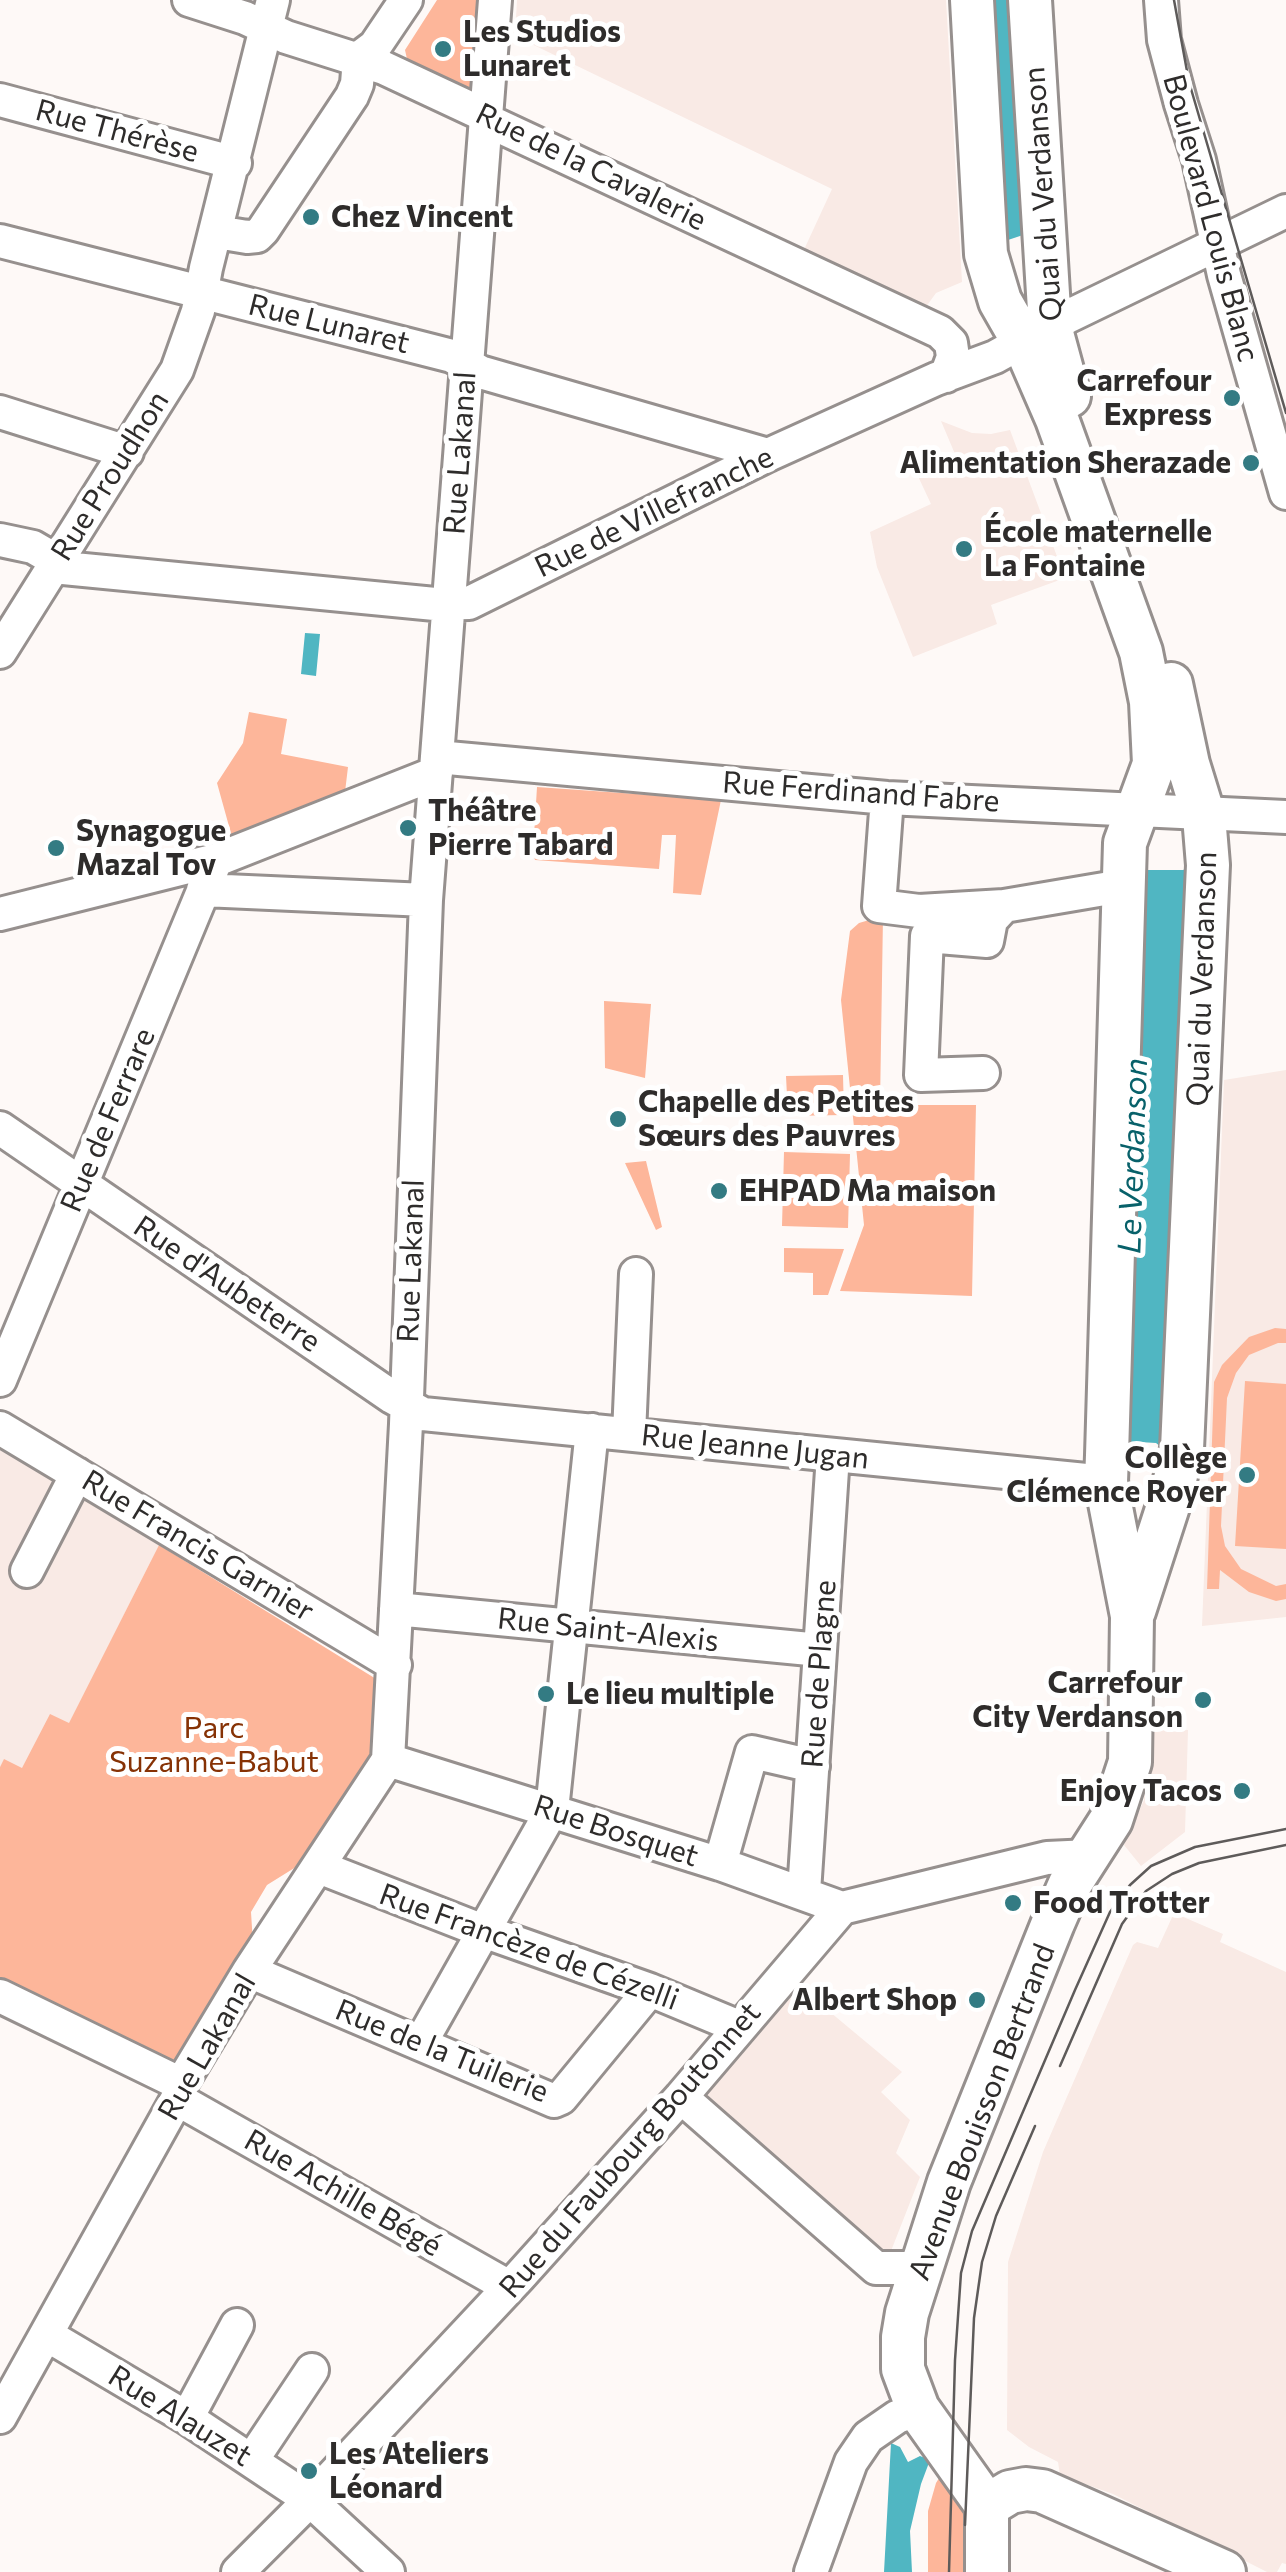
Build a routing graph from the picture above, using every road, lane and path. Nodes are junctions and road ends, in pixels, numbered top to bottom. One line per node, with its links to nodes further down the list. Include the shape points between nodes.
1 (189, 0): 7 (street, Rue de la Cavalerie)
2 (406, 0): 8 (street)
3 (496, 0): 10 (street, Rue Lakanal)
4 (972, 0): 17 (main road, Quai du Verdanson, via 986,254 1000,301)
5 (1030, 0): 17 (main road, Quai du Verdanson)
6 (1161, 0): 15 (street, Boulevard Louis Blanc, via 1164,40)
7 (270, 14): 8 (street, Rue de la Cavalerie, via 286,36); 11 (street, Rue Proudhon)
8 (359, 58): 10 (street, Rue de la Cavalerie); 13 (street, via 352,96 263,230 247,237)
9 (0, 100): 11 (street, Rue Thérèse)
10 (486, 120): 18 (street, Rue Lakanal); 19 (street, Rue de la Cavalerie, via 940,332 951,343)
11 (235, 163): 13 (street, Rue Proudhon)
12 (1286, 212): 15 (street, Rue de Villefranche)
13 (217, 232): 16 (street, Rue Proudhon)
14 (0, 241): 16 (street, Rue Lunaret)
15 (1216, 244): 17 (street, Rue de Villefranche); 23 (street, Boulevard Louis Blanc)
16 (202, 293): 18 (street, Rue Lunaret); 21 (street, Rue Proudhon, via 177,370)
17 (1037, 335): 19 (street, Rue de Villefranche); 30 (main road, Quai du Verdanson, via 1056,419 1142,652 1154,764); 31 (main road, Quai du Verdanson, via 1064,382 1164,656)
18 (467, 365): 22 (street, Rue Lunaret); 26 (street, Rue Lakanal)
19 (946, 376): 22 (street, Rue de Villefranche)
20 (0, 412): 21 (street)
21 (127, 452): 25 (street, Rue Proudhon)
22 (768, 455): 26 (street, Rue de Villefranche, via 469,603)
23 (1286, 493)
24 (0, 540): 25 (street, Rue de Villefranche, via 33,547)
25 (55, 564): 26 (street, Rue de Villefranche); 27 (street, Rue Proudhon)
26 (449, 604): 28 (street, Rue Lakanal)
27 (0, 652)
28 (436, 765): 29 (street, Rue Ferdinand Fabre); 33 (street, Rue Ferdinand Fabre); 35 (street, Rue Lakanal)
29 (888, 798): 30 (street, Rue Ferdinand Fabre); 36 (street, via 879,906)
30 (1136, 811): 31 (street, Rue Ferdinand Fabre); 34 (main road, Quai du Verdanson, via 1125,842)
31 (1204, 816): 32 (street, Rue Ferdinand Fabre); 50 (main road, Quai du Verdanson, via 1208,865 1184,1411)
32 (1286, 818)
33 (210, 875): 35 (street); 37 (street, Rue Ferdinand Fabre); 40 (street, Rue de Ferrare)
34 (1122, 886): 36 (street); 48 (main road, Quai du Verdanson)
35 (426, 900): 43 (street, Rue Lakanal)
36 (1004, 906): 38 (street, via 991,920 987,941 926,936 921,1075)
37 (0, 914)
38 (982, 1073)
39 (0, 1128): 40 (street, Rue d'Aubeterre)
40 (81, 1184): 42 (street, Rue de Ferrare); 43 (street, Rue d'Aubeterre)
41 (636, 1274): 46 (street)
42 (0, 1380)
43 (406, 1405): 45 (street, Rue Jeanne Jugan, via 423,1414); 52 (street, Rue Lakanal)
44 (0, 1428): 49 (street, Rue Francis Garnier)
45 (592, 1430): 46 (street, Rue Jeanne Jugan); 54 (street)
46 (628, 1434): 47 (street, Rue Jeanne Jugan)
47 (833, 1455): 48 (street, Rue Jeanne Jugan); 55 (street, Rue de Plagne)
48 (1107, 1468): 50 (main road, via 1128,1494 1152,1493); 53 (main road, Quai du Verdanson)
49 (77, 1474): 51 (street); 56 (street, Rue Francis Garnier)
50 (1174, 1482): 53 (main road, Quai du Verdanson)
51 (27, 1570)
52 (396, 1609): 54 (street, Rue Saint-Alexis); 56 (street, Rue Lakanal)
53 (1132, 1616): 60 (main road, Avenue Bouisson Bertrand, via 1130,1762)
54 (573, 1627): 55 (street, Rue Saint-Alexis); 59 (street)
55 (820, 1650): 58 (street, Rue de Plagne)
56 (395, 1665): 57 (street, Rue Lakanal)
57 (388, 1760): 59 (street, Rue Bosquet); 62 (street, Rue Lakanal)
58 (813, 1766): 61 (street, via 752,1752); 63 (street, Rue de Plagne)
59 (552, 1810): 61 (street, Rue Bosquet); 65 (street)
60 (1113, 1835): 64 (street); 73 (main road, Avenue Bouisson Bertrand, via 1070,1884)
61 (720, 1864): 63 (street, Rue Bosquet)
62 (319, 1866): 65 (street, Rue Francèze de Cézelli); 66 (street, Rue Lakanal)
63 (804, 1892): 64 (street, Rue Bosquet)
64 (842, 1908): 69 (street, Rue du Faubourg Boutonnet)
65 (483, 1931): 67 (street, Rue Francèze de Cézelli); 70 (street)
66 (250, 1971): 70 (street, Rue de la Tuilerie); 71 (street, Rue Lakanal)
67 (650, 1990): 69 (street, Rue Francèze de Cézelli); 70 (street, Rue de la Tuilerie, via 554,2101)
68 (0, 1996): 71 (street, Rue Achille Bégé)
69 (739, 2027): 72 (street, Rue du Faubourg Boutonnet)
70 (420, 2044)
71 (179, 2091): 74 (street, Rue Achille Bégé); 76 (street, Rue Lakanal)
72 (681, 2097): 73 (street, via 876,2268); 74 (street, Rue du Faubourg Boutonnet)
73 (920, 2268): 78 (main road, Avenue Bouisson Bertrand, via 902,2337 903,2369)
74 (509, 2287): 82 (street, Rue du Faubourg Boutonnet)
75 (236, 2325): 80 (street)
76 (48, 2335): 79 (street, Rue Lakanal); 80 (street, Rue Alauzet)
77 (312, 2370): 81 (street)
78 (918, 2409): 83 (main road, Avenue Bouisson Bertrand); 86 (street, via 868,2436)
79 (0, 2417)
80 (187, 2418): 81 (street, Rue Alauzet)
81 (252, 2460): 82 (street, Rue Alauzet)
82 (310, 2500): 84 (street, Rue du Faubourg Boutonnet); 85 (street, Rue Alauzet)
83 (987, 2506): 87 (main road); 88 (main road, via 1010,2492 1042,2491)
84 (238, 2572)
85 (388, 2572)
86 (811, 2572)
87 (986, 2572)
88 (1224, 2572)

